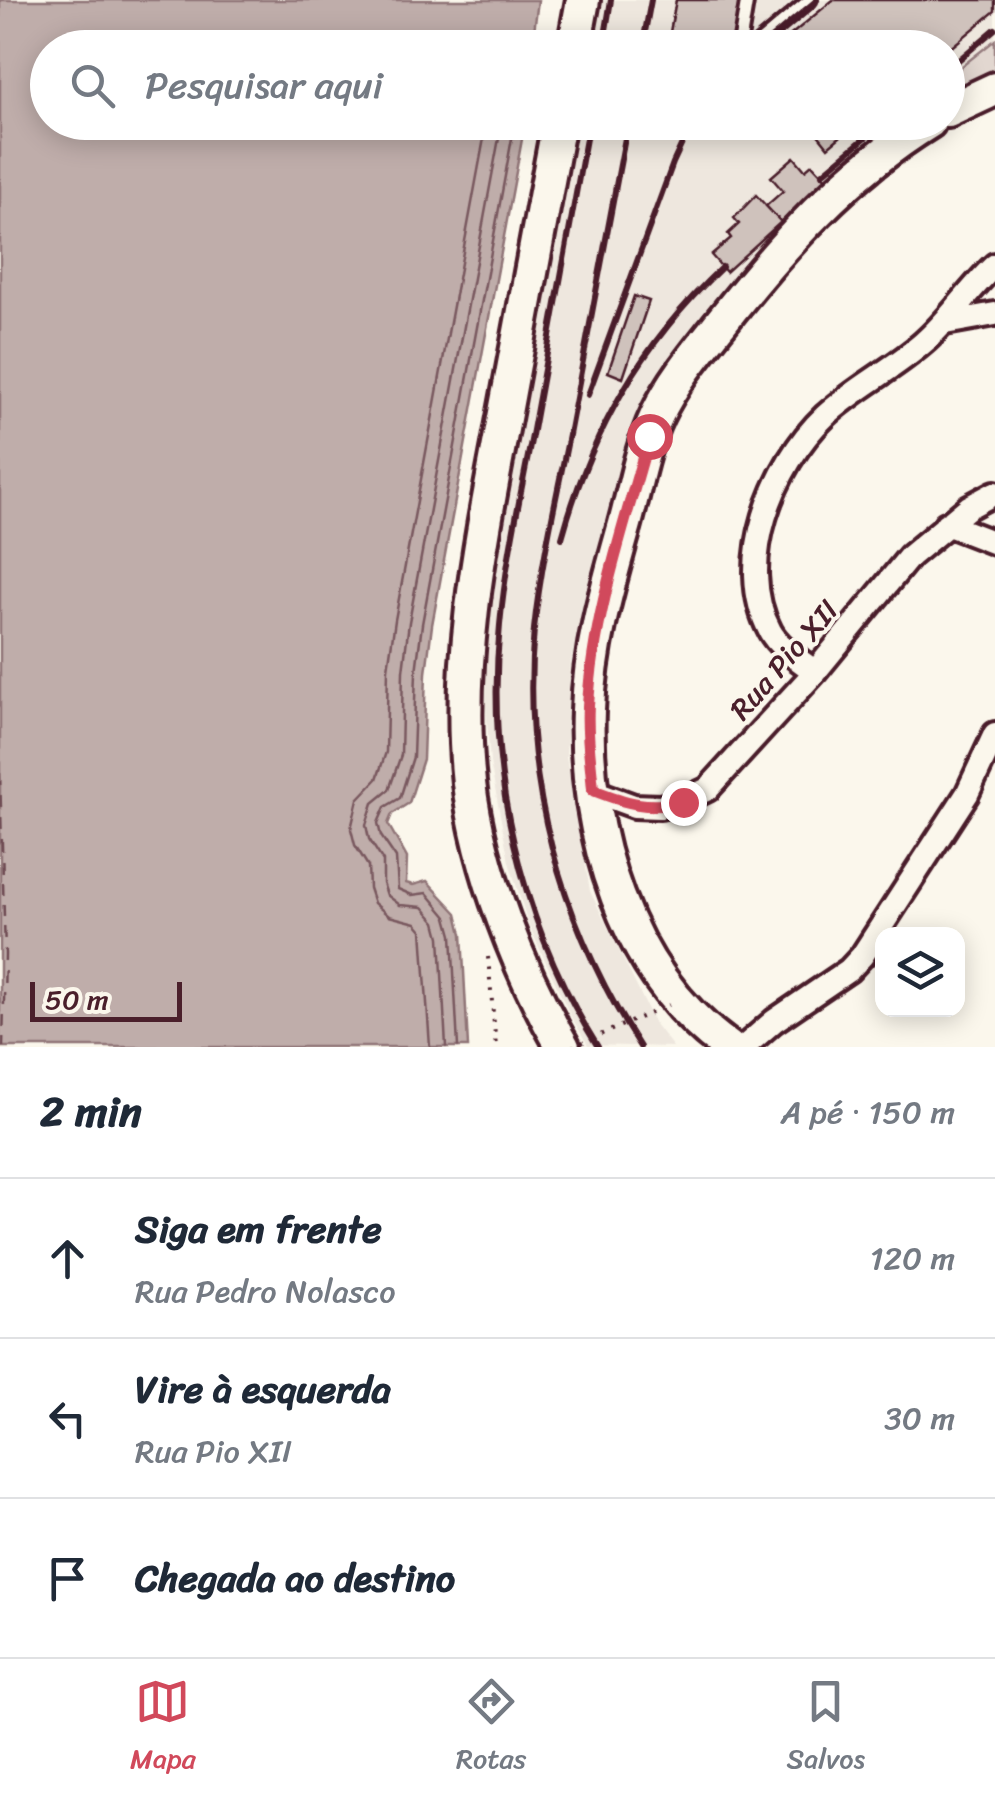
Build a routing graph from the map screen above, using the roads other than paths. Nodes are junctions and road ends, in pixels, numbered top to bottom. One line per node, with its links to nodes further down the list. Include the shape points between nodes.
1 (582, 0): 4 (street)
2 (747, 0): 5 (lane)
3 (810, 0): 6 (lane)
4 (577, 30)
5 (742, 30)
6 (774, 30)
7 (995, 89): 8 (street)
8 (965, 103)
9 (557, 140): 20 (street, via 477,574 465,713 470,790 496,892)
10 (903, 140): 19 (street, via 852,176 804,224 709,338 657,415 597,629 588,709)
11 (995, 266): 13 (street)
12 (995, 314): 13 (street)
13 (945, 323): 17 (street, via 822,418 774,493 758,554 758,590 771,634)
14 (995, 493): 15 (street, Rua Pio XII)
15 (946, 524): 16 (street); 17 (street, Rua Pio XII, via 910,556)
16 (995, 544)
17 (815, 672): 19 (street, Rua Pio XII, via 708,788 683,802 634,806)
18 (995, 734): 22 (street, via 967,794 862,956)
19 (593, 790): 21 (street, via 629,927 677,1001)
20 (564, 1047)
21 (728, 1047)
22 (744, 1047)

